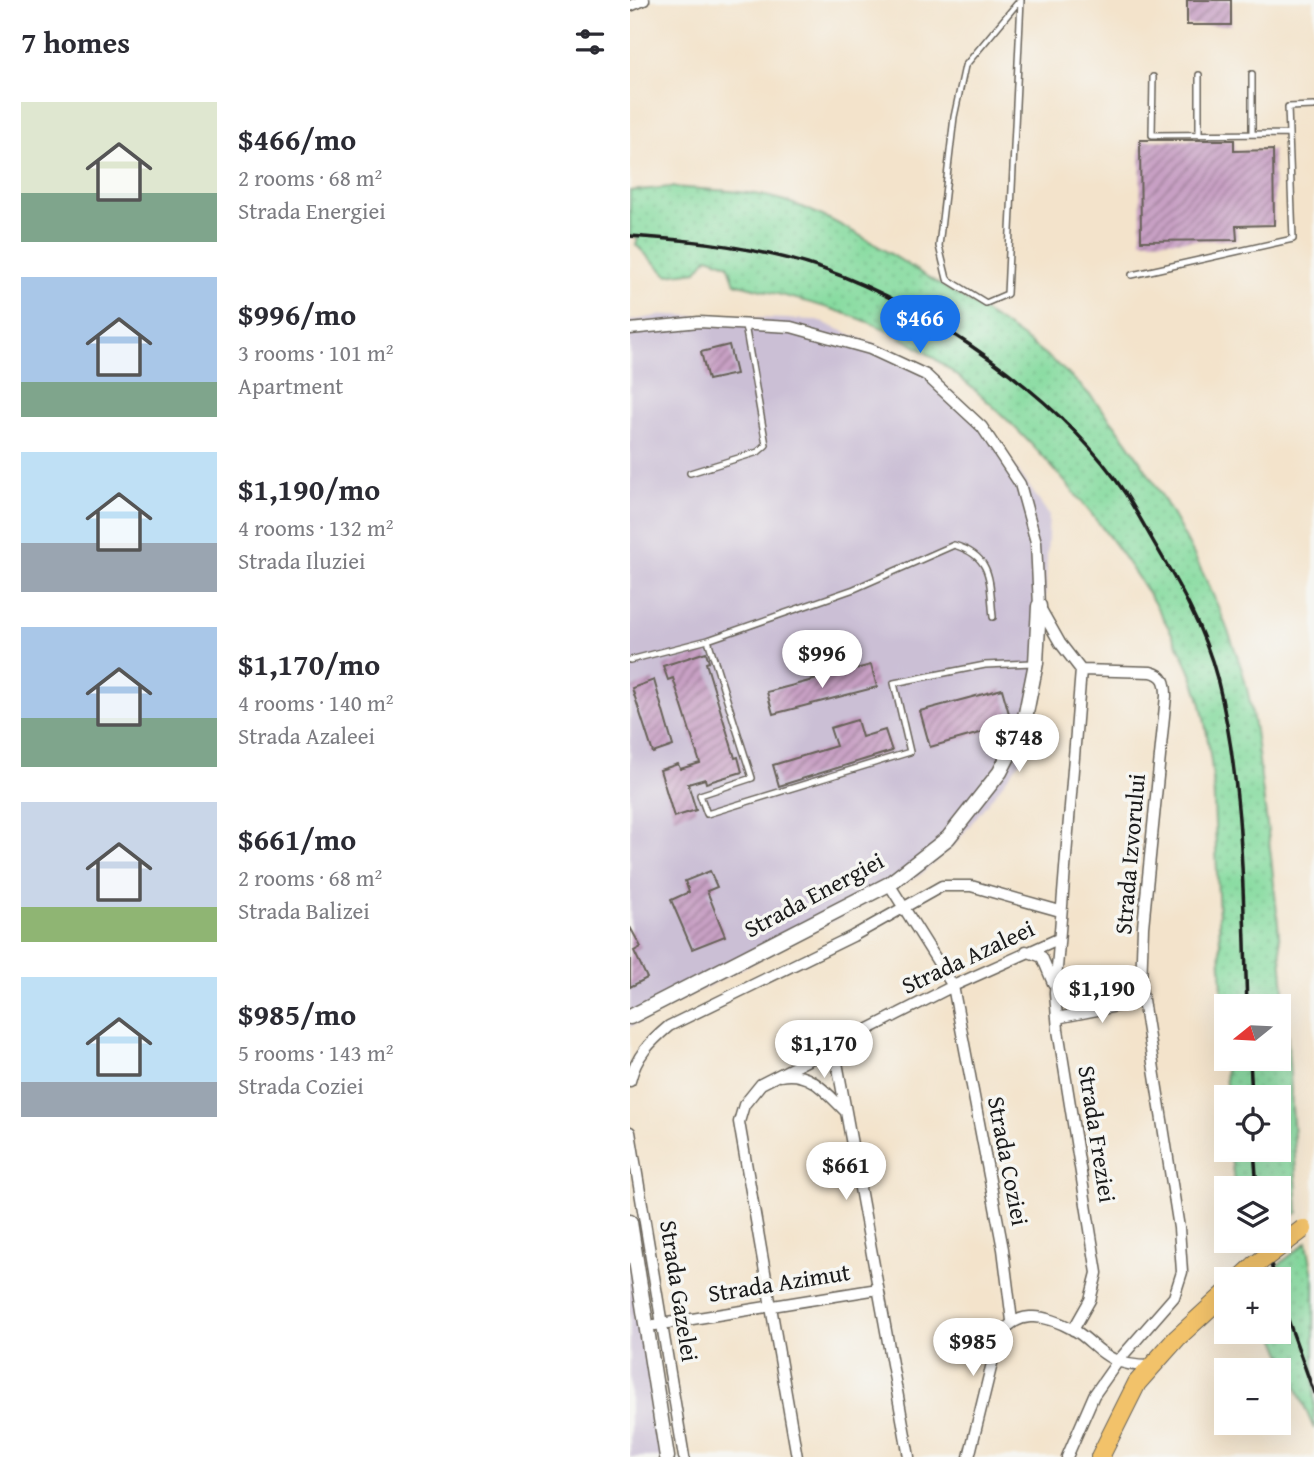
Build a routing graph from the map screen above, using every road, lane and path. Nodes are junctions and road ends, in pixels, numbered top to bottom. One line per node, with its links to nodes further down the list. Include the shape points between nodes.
1 (644, 0): 3 (street)
2 (1021, 0): 2 (lane, via 965,66 954,117 939,246 947,279 986,303 1007,294)
3 (630, 6)
4 (1252, 74): 8 (lane)
5 (1199, 75): 10 (lane)
6 (1153, 77): 10 (lane, via 1153,135)
7 (1314, 106): 9 (lane, via 1288,107)
8 (1252, 134): 9 (lane); 10 (lane)
9 (1289, 134): 11 (lane, via 1293,239)
10 (1199, 135)
11 (1132, 275)
12 (745, 325): 13 (street, Strada Energiei, via 699,322); 14 (lane, via 766,445 758,452); 15 (street, Strada Energiei, via 791,327 870,349 926,375 982,427 1020,484 1035,542)
13 (630, 329)
14 (691, 473)
15 (1039, 606): 19 (street, Strada Energiei); 20 (street)
16 (993, 617): 17 (lane, via 988,568 976,554 954,545 854,589)
17 (708, 640): 18 (lane); 19 (lane, via 752,778 700,795 706,814 910,752 894,682 985,666)
18 (630, 660)
19 (1036, 663): 21 (street, Strada Energiei, via 1026,713 1000,772 947,838)
20 (1081, 670): 23 (street, Strada Azaleei); 28 (street, Strada Izvorului, via 1151,672 1164,680 1143,927)
21 (889, 884): 22 (street, Strada Coziei); 29 (street, Strada Energiei)
22 (905, 908): 23 (street, via 934,889 960,884); 26 (street, Strada Coziei); 33 (street, via 669,1026 648,1044)
23 (1060, 911): 24 (street, Strada Azaleei)
24 (1058, 939): 25 (street, Strada Azaleei); 27 (street, Strada Freziei)
25 (1026, 951): 26 (street, Strada Azaleei); 27 (street, via 1042,957)
26 (953, 986): 31 (street, Strada Azaleei); 42 (street, Strada Coziei, via 1003,1249)
27 (1055, 993): 30 (street, Strada Freziei)
28 (1142, 1001): 30 (street); 45 (street, Strada Izvorului, via 1182,1272 1174,1297)
29 (630, 1017)
30 (1057, 1018): 44 (street, Strada Freziei, via 1096,1259 1095,1287)
31 (834, 1046): 32 (street, Strada Azaleei); 34 (street)
32 (775, 1077): 34 (street, via 800,1075 818,1084); 41 (street, Strada Azaleei, via 752,1093 739,1122)
33 (630, 1081)
34 (844, 1110): 39 (street)
35 (630, 1132): 43 (street, Strada Gazelei)
36 (630, 1222): 43 (street, Strada Gazelei)
37 (1308, 1224): 38 (highway, bridge)
38 (1253, 1267)
39 (878, 1289): 41 (street, Strada Azimut); 50 (street)
40 (1214, 1304): 46 (highway)
41 (769, 1306): 43 (street, Strada Azimut); 49 (street, Strada Azaleei)
42 (1012, 1321): 44 (street, via 1038,1318); 51 (street, via 997,1343)
43 (653, 1325): 47 (street, Strada Gazelei); 48 (street, Strada Gazelei)
44 (1073, 1330): 45 (street)
45 (1118, 1361): 46 (street); 52 (street, Strada Izvorului, via 1094,1395)
46 (1150, 1366): 53 (highway)
47 (667, 1457)
48 (684, 1457)
49 (796, 1457)
50 (909, 1457)
51 (969, 1457)
52 (1067, 1457)
53 (1100, 1457)

